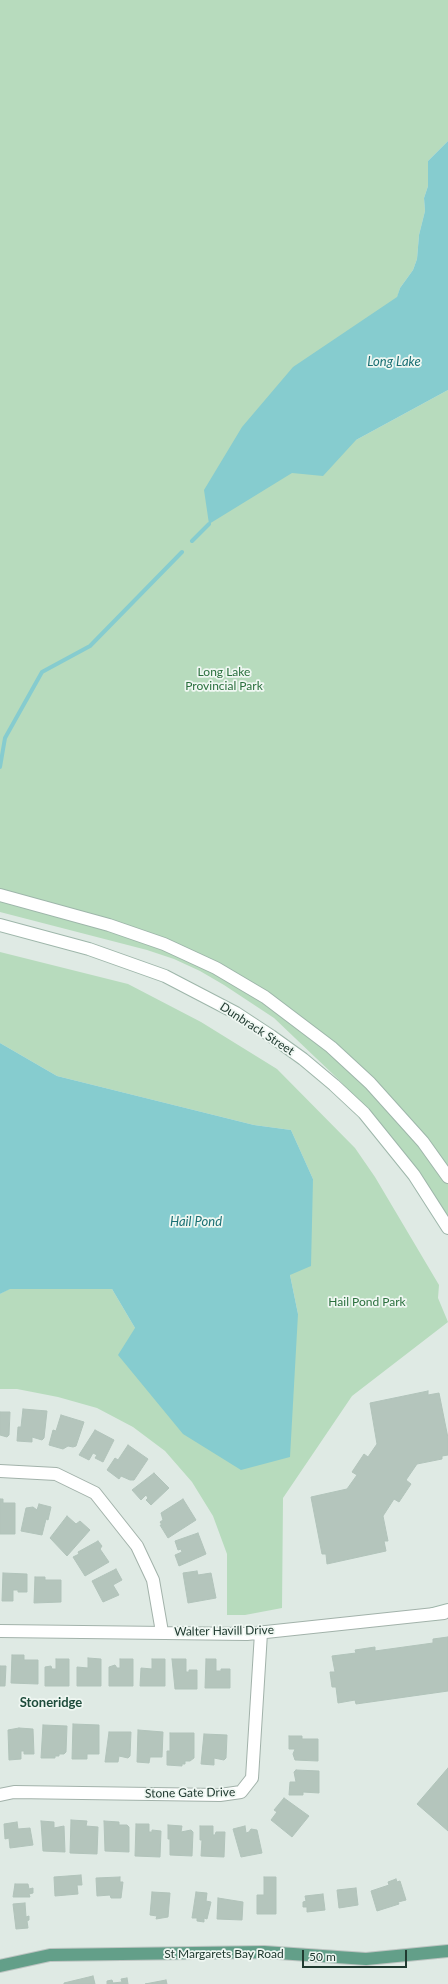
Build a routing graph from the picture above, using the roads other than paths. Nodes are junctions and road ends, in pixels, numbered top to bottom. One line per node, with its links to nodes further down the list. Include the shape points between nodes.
1 (0, 895): 3 (main road, via 109,925 164,944 216,968 265,997 331,1046 370,1083 423,1142)
2 (0, 925): 4 (main road, Dunbrack Street, via 89,949 165,976 236,1013 271,1036 304,1059 364,1113 414,1176)
3 (448, 1177)
4 (448, 1228)
5 (0, 1471): 8 (main road, via 56,1474 94,1493 137,1546 153,1580)
6 (448, 1613): 9 (main road, Walter Havill Drive)
7 (0, 1631): 8 (main road, Walter Havill Drive)
8 (162, 1632): 9 (main road, Walter Havill Drive)
9 (261, 1633): 10 (main road, Stone Gate Drive, via 252,1778 241,1792 220,1795 14,1792)
10 (0, 1796)
11 (448, 1951): 12 (main road, St Margarets Bay Road, via 366,1959 264,1952 50,1955)
12 (0, 1966)

